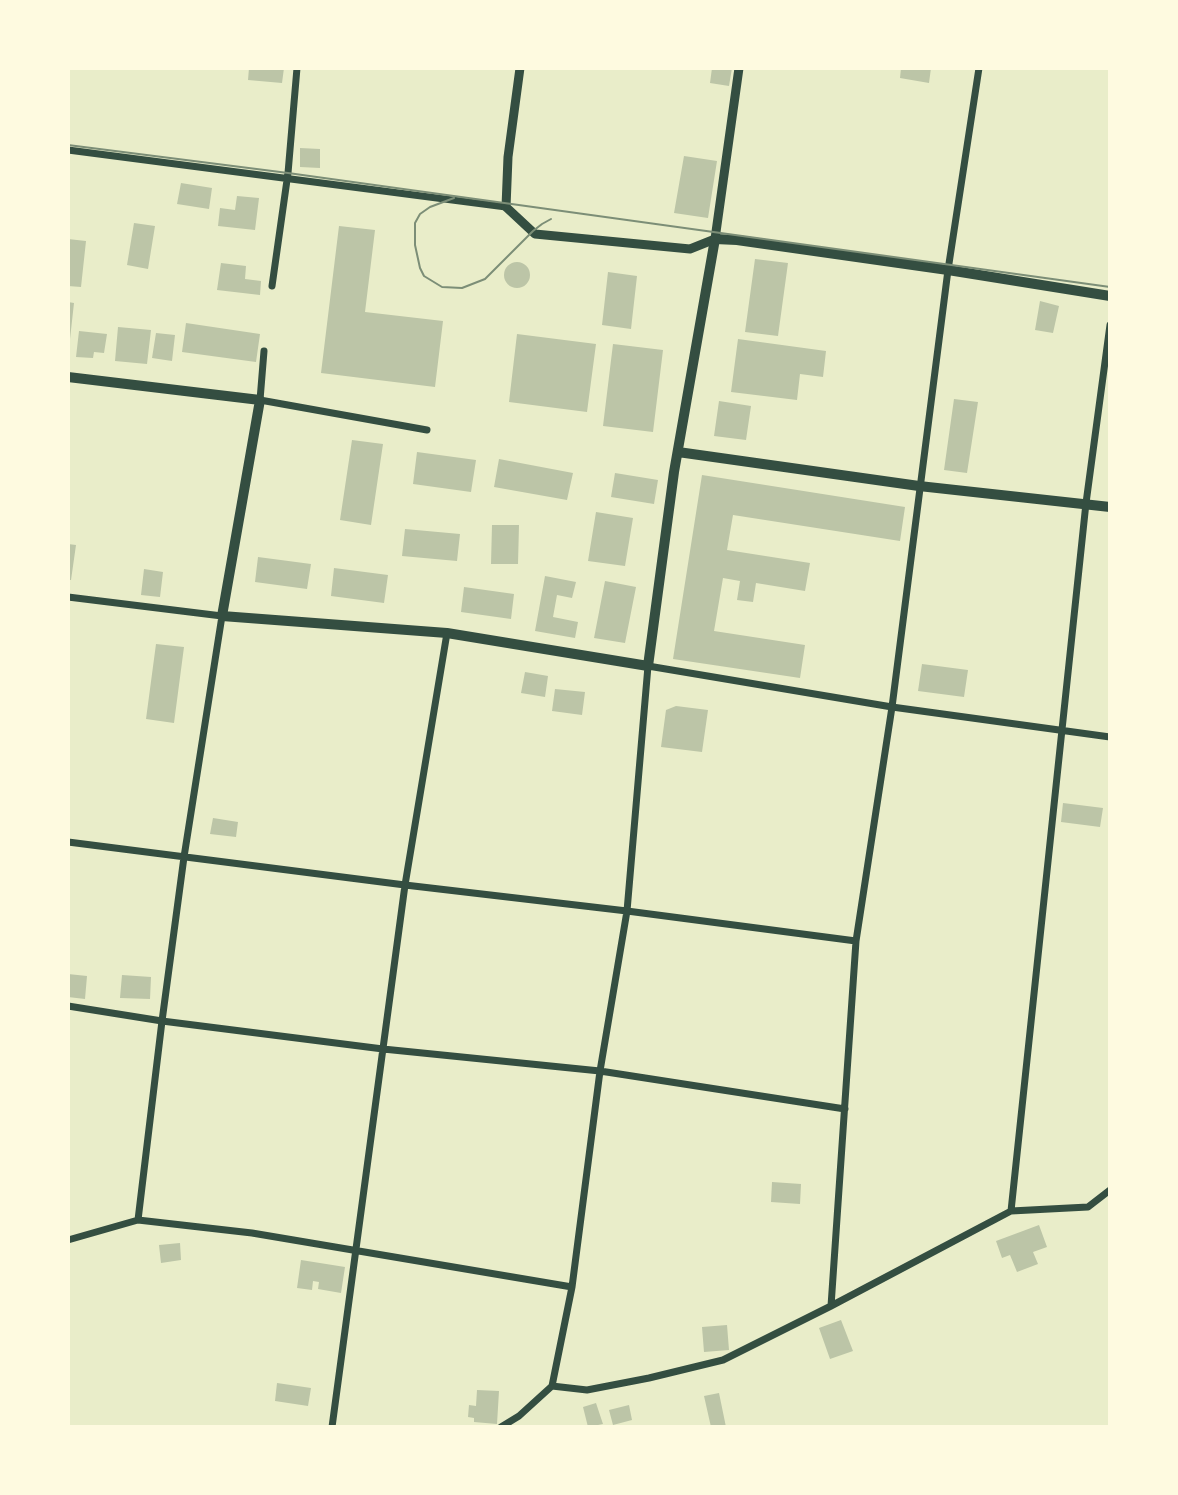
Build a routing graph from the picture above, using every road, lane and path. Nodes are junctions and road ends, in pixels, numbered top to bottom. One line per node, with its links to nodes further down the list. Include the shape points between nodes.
1 (297, 68): 6 (street)
2 (520, 68): 7 (street)
3 (739, 68): 8 (street)
4 (979, 68): 9 (street)
5 (68, 150): 6 (street)
6 (287, 178): 7 (street); 10 (street)
7 (506, 207): 8 (street, via 535,234 690,249)
8 (715, 239): 9 (main road); 17 (main road)
9 (948, 270): 11 (main road); 18 (street)
10 (272, 286)
11 (1110, 296)
12 (1110, 325): 19 (street)
13 (264, 351): 15 (street)
14 (68, 377): 15 (main road)
15 (260, 400): 16 (street); 22 (main road)
16 (428, 430)
17 (678, 452): 18 (main road); 24 (main road)
18 (919, 486): 19 (main road); 25 (street)
19 (1086, 503): 20 (main road); 26 (street)
20 (1110, 507)
21 (68, 597): 22 (street)
22 (222, 616): 23 (main road); 29 (street)
23 (447, 633): 24 (main road); 30 (street)
24 (648, 666): 25 (street); 31 (street)
25 (892, 707): 26 (street); 32 (street)
26 (1062, 730): 27 (street); 39 (street)
27 (1110, 737)
28 (68, 842): 29 (street)
29 (184, 857): 30 (street); 34 (street)
30 (405, 885): 31 (street); 35 (street)
31 (627, 911): 32 (street); 36 (street)
32 (856, 942): 37 (street)
33 (68, 1006): 34 (street)
34 (162, 1021): 35 (street); 40 (street)
35 (383, 1049): 36 (street); 42 (street)
36 (600, 1072): 37 (street); 43 (street)
37 (845, 1109): 44 (street)
38 (1110, 1190): 39 (street, via 1088,1207)
39 (1011, 1211): 44 (street)
40 (138, 1220): 41 (street); 42 (street)
41 (68, 1240)
42 (357, 1251): 43 (street); 46 (street)
43 (572, 1287): 45 (street)
44 (831, 1306): 45 (street, via 723,1360 587,1390)
45 (552, 1386): 47 (street)
46 (332, 1427)
47 (501, 1427)

